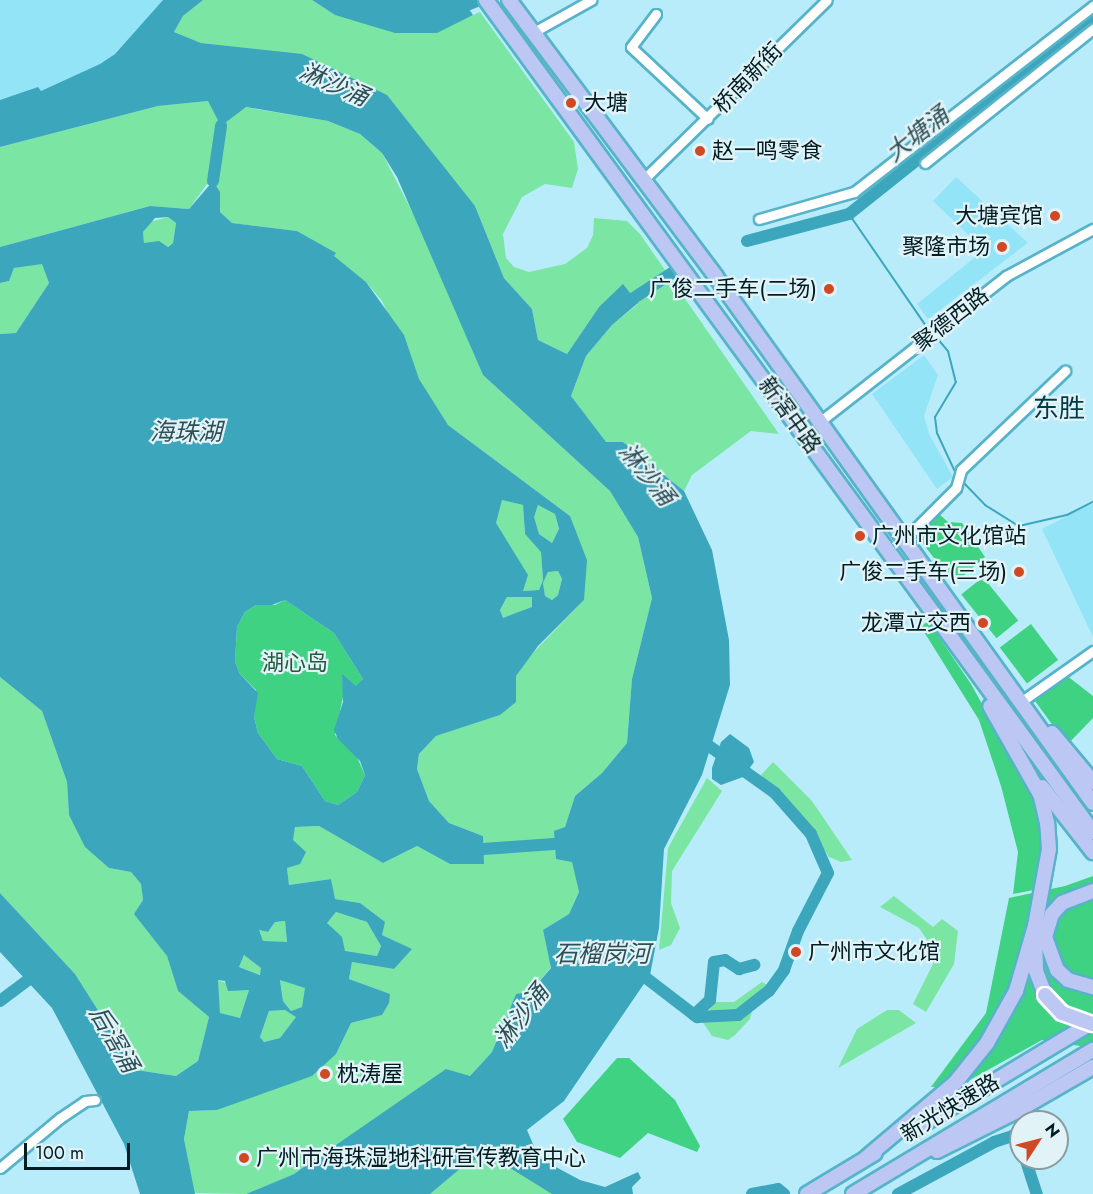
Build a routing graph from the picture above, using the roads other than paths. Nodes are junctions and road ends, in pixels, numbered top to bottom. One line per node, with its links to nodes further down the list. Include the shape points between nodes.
1 (508, 0): 8 (highway, 新滘中路)
2 (591, 0): 8 (street)
3 (827, 0): 9 (street, 桥南新街)
4 (489, 4): 18 (highway, 新滘中路)
5 (1093, 6): 12 (street, via 854,192)
6 (656, 14): 9 (street, via 631,47)
7 (1093, 29): 10 (street)
8 (532, 33): 11 (highway, 新滘中路)
9 (708, 119): 11 (street, 桥南新街)
10 (925, 163)
11 (643, 180): 15 (highway, 新滘中路)
12 (759, 219)
13 (1093, 228): 15 (street, 聚德西路, via 1006,276)
14 (1065, 371): 16 (street)
15 (818, 423): 16 (highway, 新滘中路)
16 (903, 541): 19 (highway, 新滘中路)
17 (1093, 651): 19 (street)
18 (964, 659): 20 (highway); 23 (highway, 新滘中路)
19 (1022, 701): 21 (highway); 22 (highway, 新滘中路)
20 (1005, 733): 24 (highway); 26 (highway, via 1041,796 1047,823 1049,849)
21 (1093, 782)
22 (1093, 803)
23 (1093, 832)
24 (1093, 852)
25 (1093, 891): 27 (highway, via 1074,895 1052,914 1045,937 1057,970 1068,980)
26 (1035, 926): 28 (highway, bridge, via 1036,971 1045,995 1062,1013); 32 (highway, via 1016,991 987,1043 955,1083)
27 (1093, 987)
28 (1093, 1023): 32 (highway, 新光快速路)
29 (1093, 1050): 34 (highway, 新光快速路)
30 (1093, 1067): 34 (highway, via 990,1126)
31 (95, 1100): 33 (street, via 85,1101 60,1118)
32 (867, 1157): 35 (highway, 新光快速路)
33 (0, 1168)
34 (875, 1180): 36 (highway, 新光快速路)
35 (807, 1194)
36 (853, 1194)

